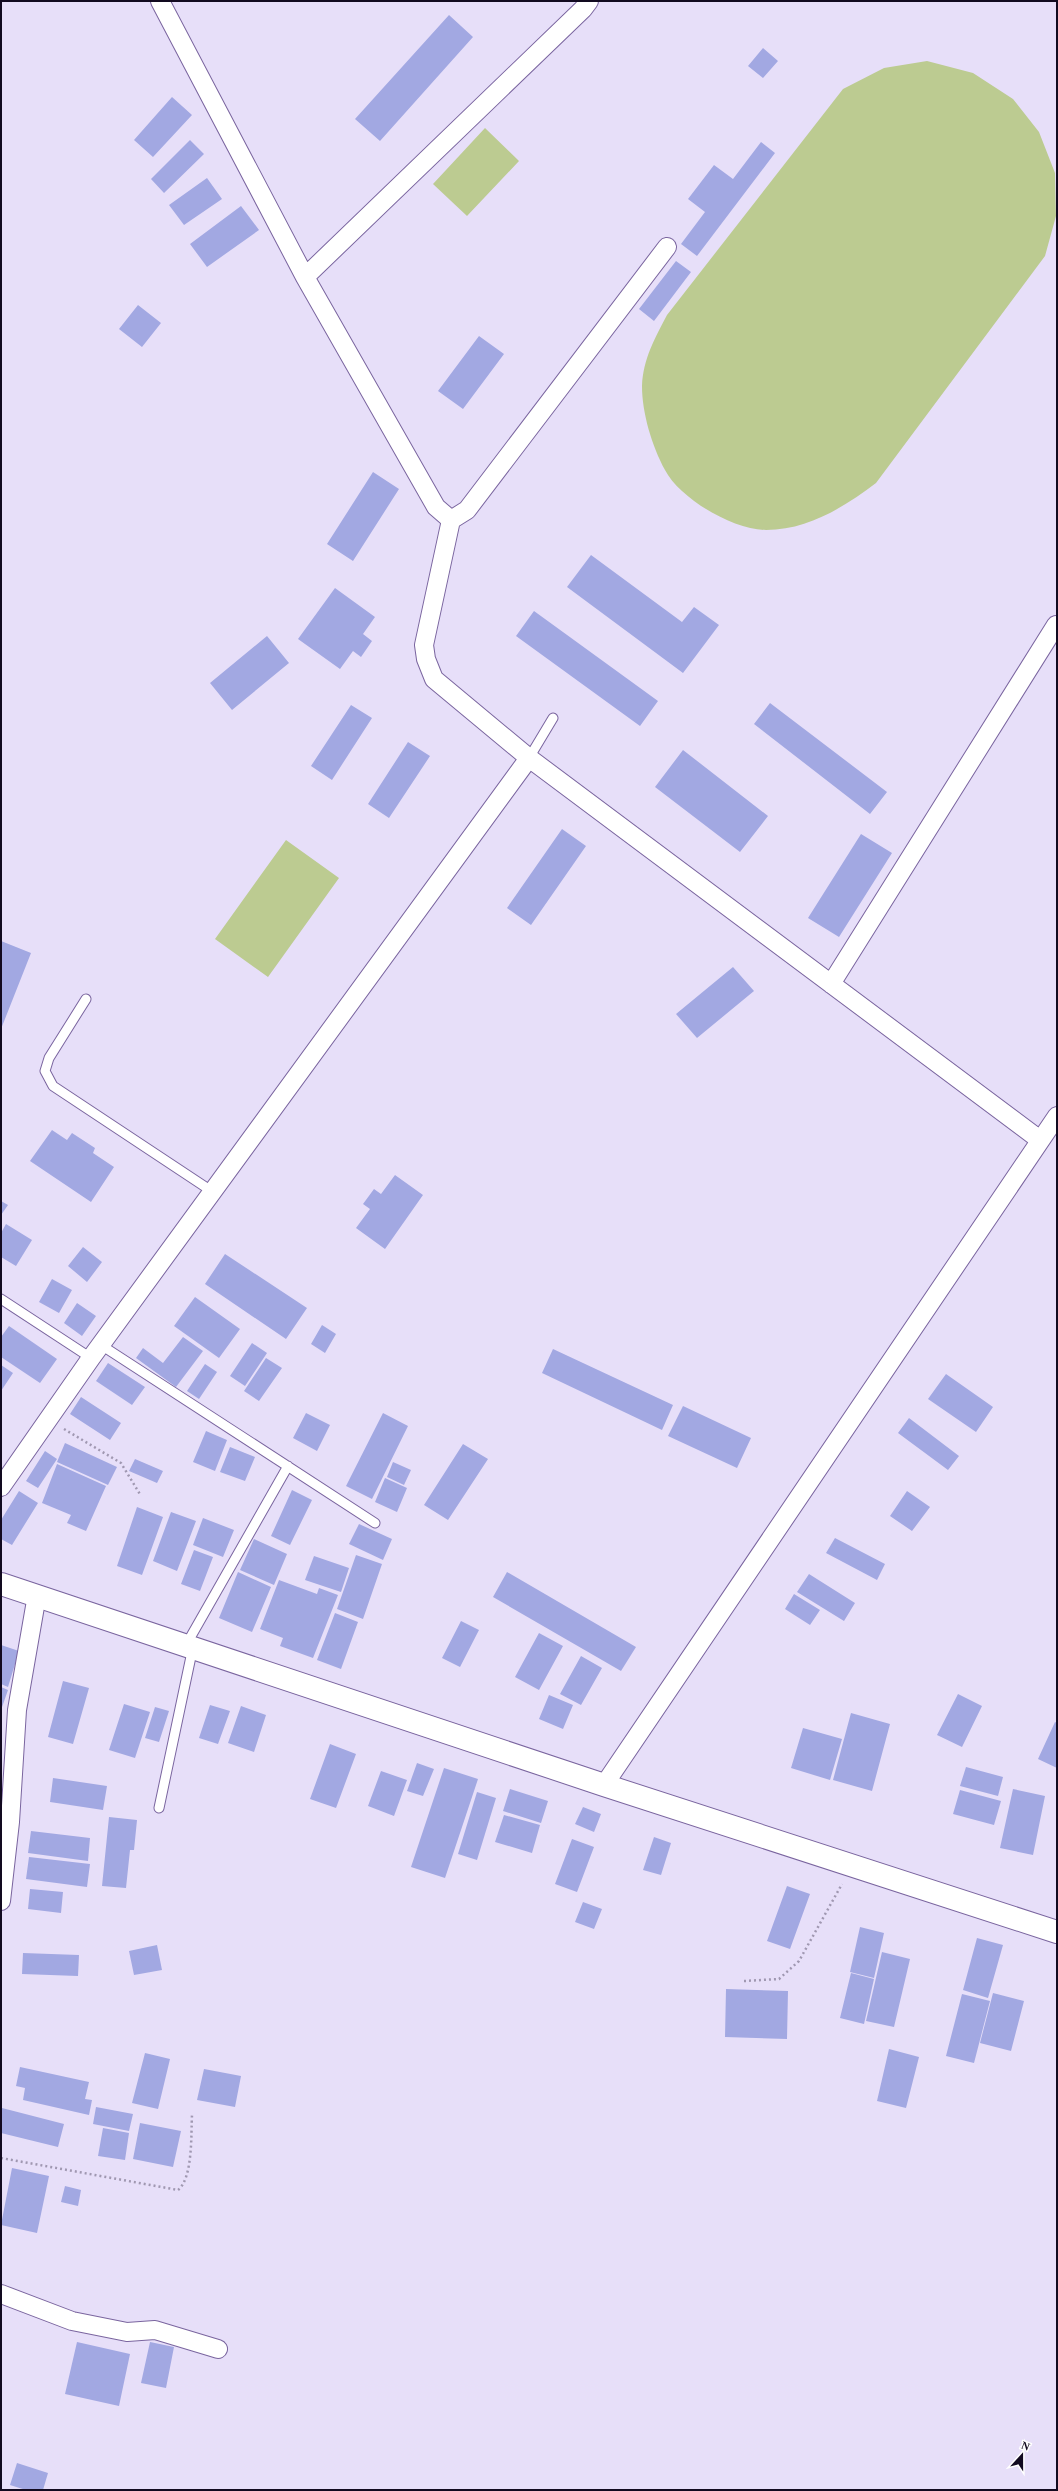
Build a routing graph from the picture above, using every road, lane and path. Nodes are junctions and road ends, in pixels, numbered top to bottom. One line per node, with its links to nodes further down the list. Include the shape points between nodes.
1 (160, 1): 4 (street)
2 (589, 1): 4 (street)
3 (667, 247): 5 (street, via 467,510)
4 (305, 276): 5 (street, via 436,507)
5 (451, 520): 8 (street, via 424,645 426,660 434,678)
6 (1056, 625): 9 (street)
7 (552, 718): 8 (lane)
8 (529, 758): 9 (street); 13 (street)
9 (831, 984): 12 (street)
10 (86, 999): 13 (lane, via 49,1058 45,1071 53,1086)
11 (1057, 1116): 12 (street)
12 (1040, 1140): 24 (street)
13 (213, 1192): 15 (street)
14 (1, 1299): 15 (lane)
15 (96, 1352): 16 (street); 17 (lane)
16 (48, 1419): 18 (street); 19 (path, via 121,1463)
17 (288, 1466): 20 (lane); 23 (lane)
18 (1, 1487)
19 (141, 1496)
20 (375, 1523)
21 (1, 1584): 22 (highway)
22 (37, 1595): 23 (highway); 27 (street, via 17,1710 10,1822)
23 (189, 1646): 24 (highway); 25 (lane)
24 (604, 1785): 26 (highway)
25 (159, 1808)
26 (852, 1866): 28 (highway); 29 (path, via 799,1961 779,1979)
27 (1, 1901)
28 (1057, 1932)
29 (744, 1981)
30 (192, 2115): 31 (path, via 187,2175 178,2190)
31 (1, 2158)
32 (1, 2294): 33 (street, via 72,2321 127,2332 155,2330)
33 (218, 2349)

